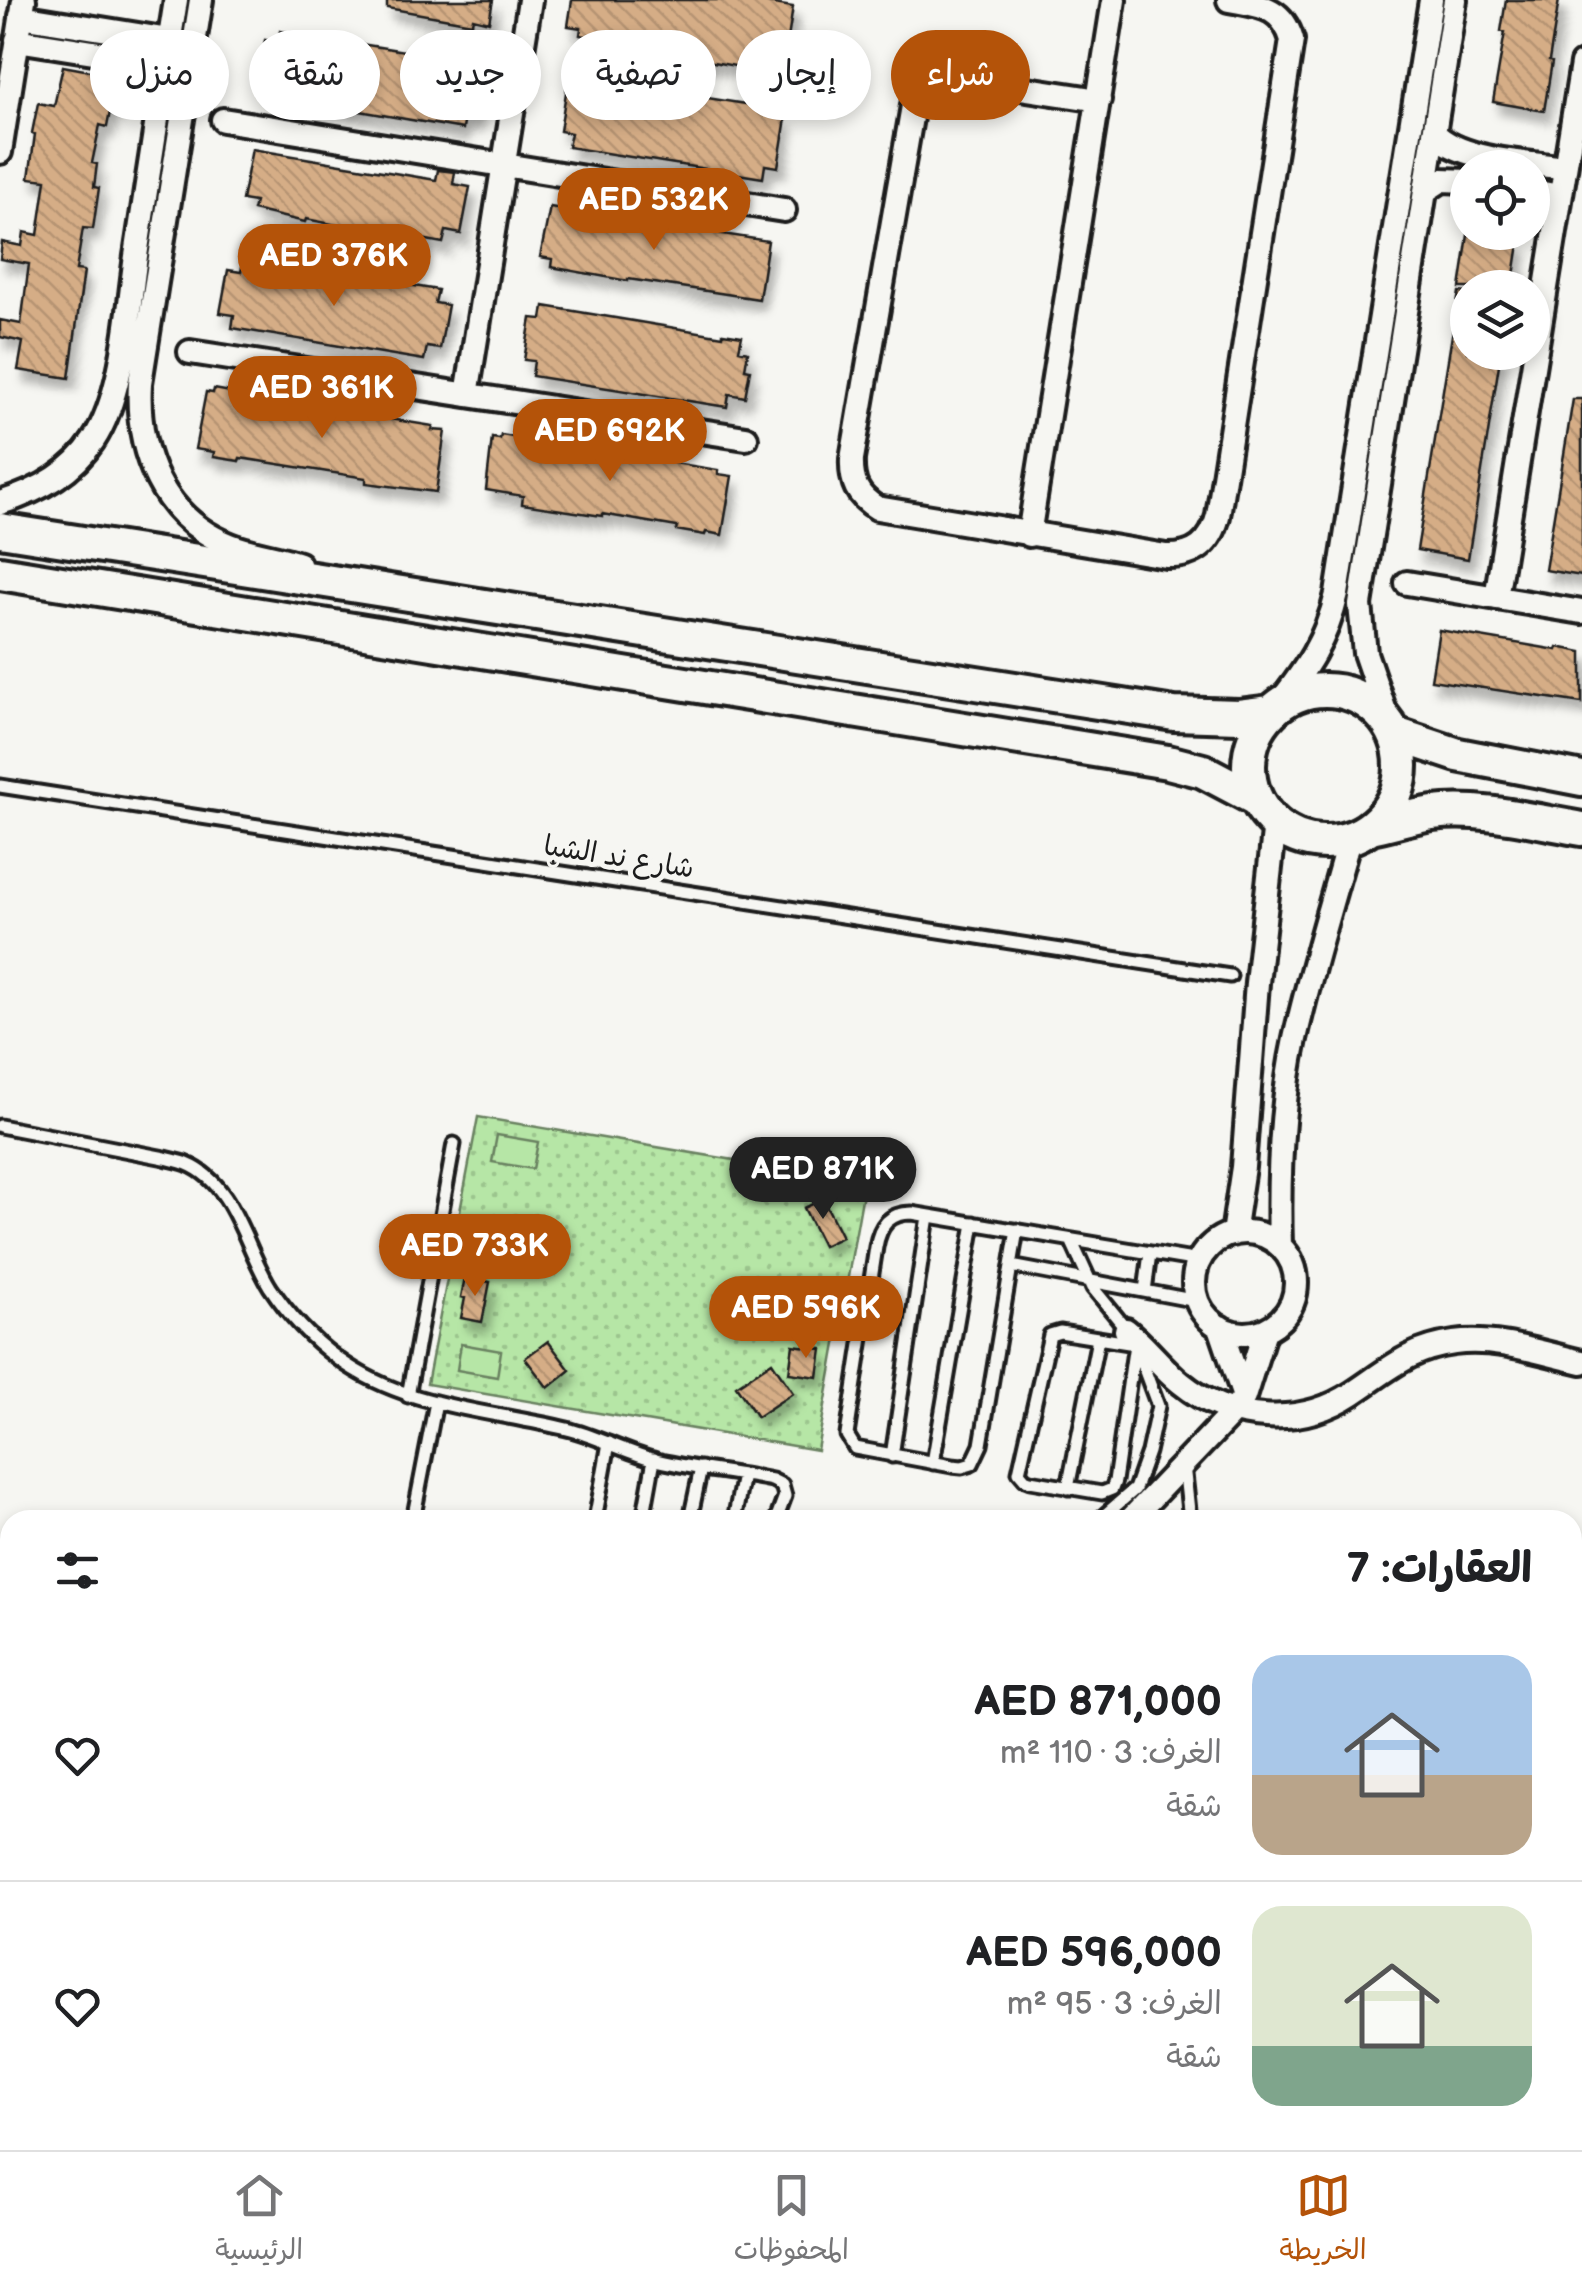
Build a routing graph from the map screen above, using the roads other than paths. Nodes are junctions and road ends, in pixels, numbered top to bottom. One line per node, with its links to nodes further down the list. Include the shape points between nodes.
1 (176, 0): 10 (street)
2 (201, 0): 21 (street)
3 (530, 0): 20 (street)
4 (1114, 0): 14 (street)
5 (1229, 0): 33 (street, via 1271,9 1292,40 1215,531 1195,552 1180,556)
6 (1431, 0): 39 (street, via 1335,604 1318,649)
7 (1454, 0): 18 (street)
8 (22, 8): 9 (street); 11 (street)
9 (124, 30)
10 (172, 30)
11 (18, 40): 12 (street); 19 (street)
12 (90, 52)
13 (1582, 64): 22 (street)
14 (1099, 100): 33 (street); 33 (street, via 949,77 922,88 914,100 852,459 856,488 877,508)
15 (157, 120): 31 (street, via 110,405 94,440 67,469)
16 (171, 120): 21 (street, via 167,145)
17 (223, 120): 20 (street)
18 (1434, 133): 22 (street, via 1460,150); 24 (street)
19 (0, 152)
20 (504, 165): 27 (street); 29 (street)
21 (174, 166): 36 (street, via 140,384 147,454 164,491 204,532 295,562)
22 (1564, 168): 26 (street)
23 (1450, 180): 24 (street)
24 (1425, 191): 40 (street, via 1360,605 1365,652)
25 (1550, 194): 26 (street)
26 (1560, 196): 37 (street)
27 (784, 210)
28 (190, 352): 29 (street)
29 (467, 395): 30 (street)
30 (746, 438)
31 (0, 503)
32 (0, 530): 36 (main road)
33 (1029, 535)
34 (0, 574): 43 (main road, via 1168,762 1203,771)
35 (1406, 583): 37 (street)
36 (342, 586): 39 (main road, via 1194,717)
37 (1496, 598): 38 (street)
38 (1582, 612)
39 (1274, 709): 40 (main road, via 1295,695 1337,690 1375,707); 43 (main road, via 1259,726 1249,762 1250,781)
40 (1392, 728): 41 (main road, via 1458,755); 45 (main road, via 1401,750 1400,785 1384,816)
41 (1582, 778)
42 (0, 786): 46 (lane, شارع ند الشبا)
43 (1266, 811): 45 (main road, via 1310,841); 52 (street)
44 (1582, 828): 45 (main road, via 1461,812)
45 (1360, 833): 54 (street, via 1294,1042)
46 (1230, 976)
47 (0, 1126): 66 (lane, via 165,1158 205,1174 231,1209 269,1285 304,1330 352,1369)
48 (454, 1144): 66 (lane)
49 (928, 1216): 50 (lane); 70 (lane); 70 (lane, via 901,1213 883,1225 864,1319 848,1436 854,1448)
50 (974, 1224): 51 (lane); 72 (lane)
51 (1016, 1230): 53 (lane); 57 (lane)
52 (1233, 1234): 54 (street, via 1260,1234); 56 (street)
53 (1070, 1240): 55 (lane); 58 (lane)
54 (1280, 1246): 62 (street, via 1295,1272 1295,1295 1284,1316)
55 (1150, 1253): 56 (lane); 59 (lane)
56 (1199, 1261): 60 (street)
57 (1011, 1266): 58 (lane); 72 (lane, via 978,1456 962,1466)
58 (1088, 1281): 59 (lane); 63 (lane)
59 (1145, 1291): 60 (lane)
60 (1197, 1301): 61 (street)
61 (1220, 1327): 62 (street, via 1242,1334); 68 (street)
62 (1265, 1330): 68 (street)
63 (1130, 1337): 64 (lane); 68 (street, via 1180,1383 1211,1402); 76 (lane, via 1114,1486 1102,1493); 83 (lane, via 1158,1406 1135,1489)
64 (1098, 1339): 76 (lane); 76 (lane, via 1050,1334 1019,1466 1025,1479)
65 (1582, 1362): 68 (street, via 1489,1342 1452,1343 1416,1352 1342,1400 1309,1413 1275,1417)
66 (408, 1396): 67 (lane)
67 (436, 1402): 69 (lane); 77 (lane)
68 (1239, 1404): 73 (street)
69 (609, 1443): 71 (lane); 78 (lane)
70 (892, 1456): 72 (lane)
71 (654, 1460): 74 (lane); 79 (lane)
72 (933, 1462)
73 (1184, 1464): 84 (street); 85 (lane)
74 (701, 1468): 75 (lane); 80 (lane)
75 (743, 1475): 81 (lane); 82 (lane, via 782,1486)
76 (1068, 1488)
77 (415, 1510)
78 (596, 1510)
79 (645, 1510)
80 (692, 1510)
81 (736, 1510)
82 (783, 1510)
83 (1111, 1510)
84 (1144, 1510)
85 (1189, 1510)

